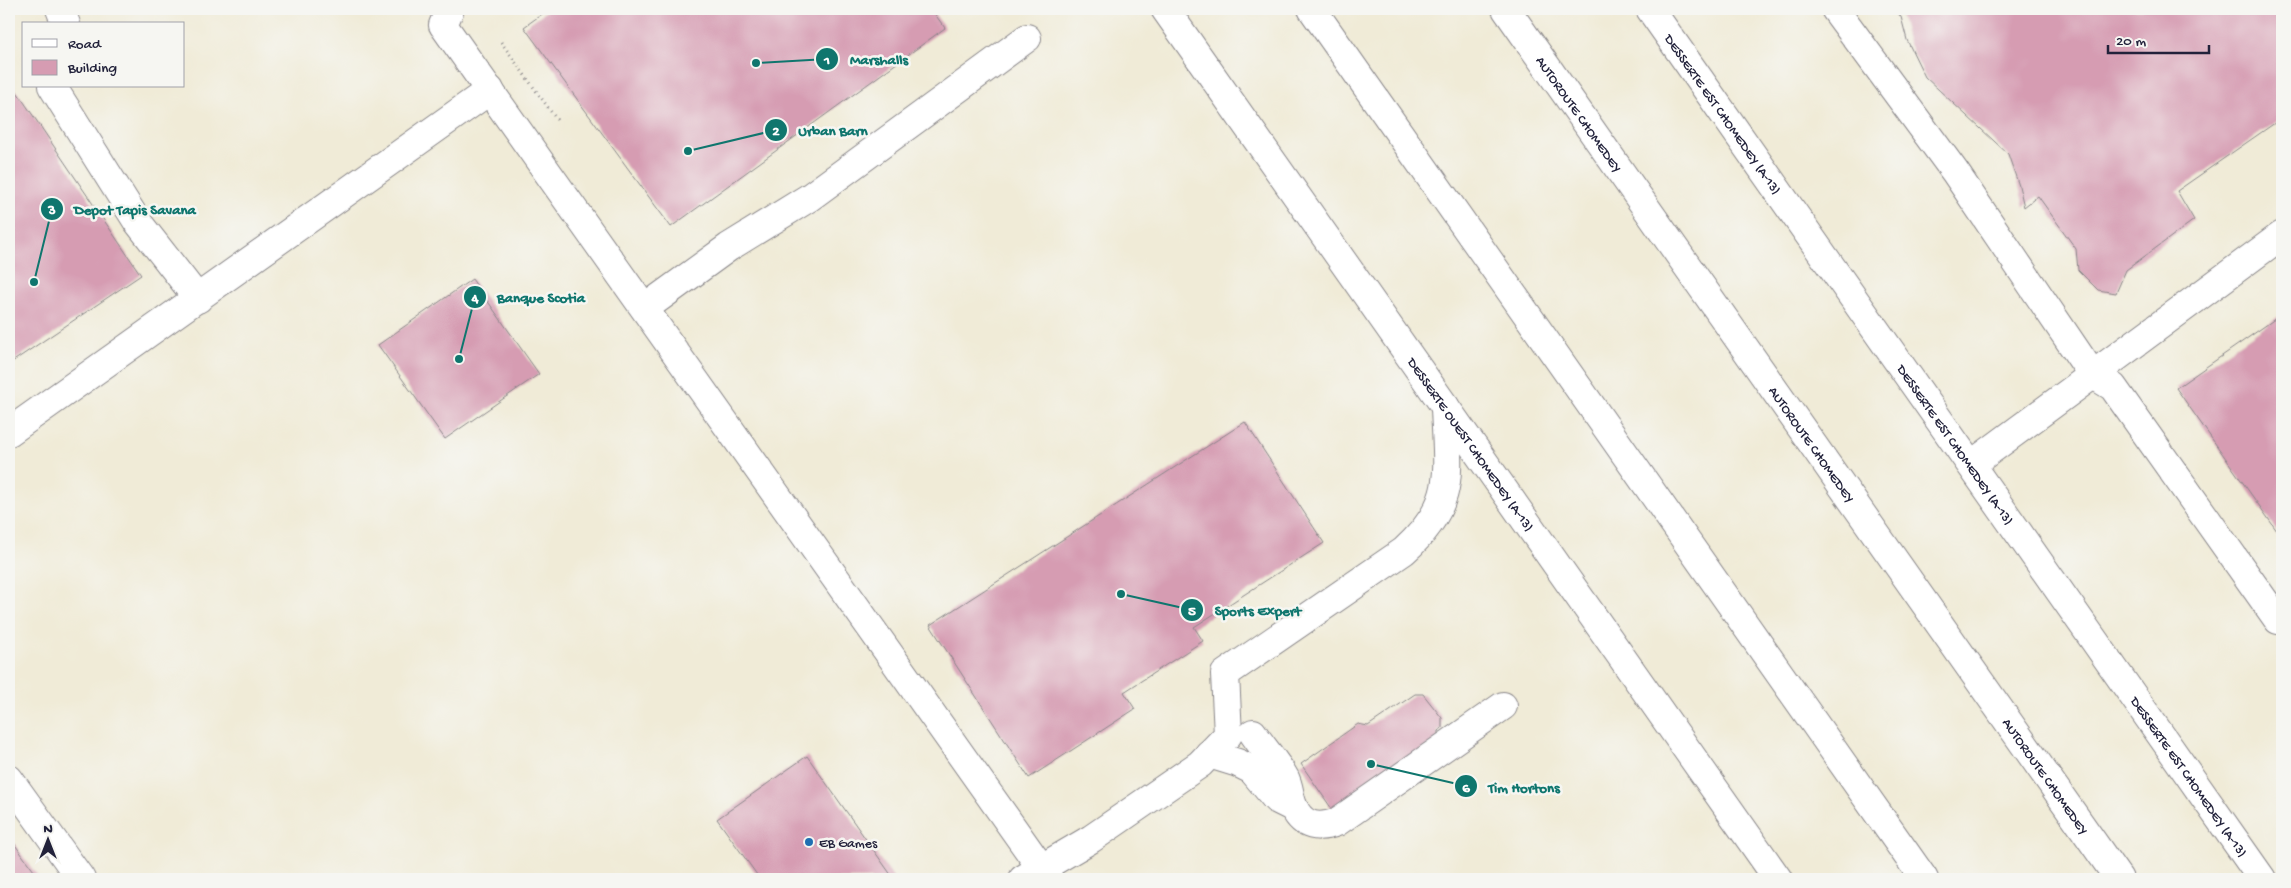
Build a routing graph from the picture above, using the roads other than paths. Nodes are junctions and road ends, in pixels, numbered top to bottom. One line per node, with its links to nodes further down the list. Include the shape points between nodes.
1 (60, 9): 8 (main road)
2 (450, 9): 11 (main road, via 443,25)
3 (1165, 9): 16 (main road, DESSERTE OUEST CHOMEDEY (A-13))
4 (1312, 9): 28 (main road)
5 (1506, 9): 29 (main road, AUTOROUTE CHOMEDEY)
6 (1650, 9): 18 (main road, DESSERTE EST CHOMEDEY (A-13))
7 (1835, 9): 15 (main road, via 1955,172)
8 (65, 22)
9 (1027, 38): 14 (main road, via 810,197 729,248)
10 (53, 88): 13 (main road, via 137,221)
11 (490, 90): 13 (main road); 14 (main road)
12 (2282, 235): 15 (main road)
13 (198, 299): 17 (main road)
14 (645, 308): 25 (main road)
15 (2092, 374): 18 (main road); 19 (main road, via 2113,387)
16 (1445, 406): 22 (main road, via 1446,487 1434,519 1404,551 1225,674 1228,735); 27 (main road, DESSERTE OUEST CHOMEDEY (A-13))
17 (9, 432)
18 (1972, 464): 30 (main road, DESSERTE EST CHOMEDEY (A-13))
19 (2278, 620)
20 (1503, 706): 24 (main road, via 1337,822 1314,827)
21 (1253, 733): 24 (main road, via 1284,778)
22 (1209, 754): 24 (main road, via 1252,770 1276,799); 25 (main road, via 1200,764)
23 (9, 779): 26 (main road)
24 (1294, 808)
25 (1038, 876)
26 (81, 879)
27 (1778, 879)
28 (1924, 879)
29 (2119, 879)
30 (2262, 879)

